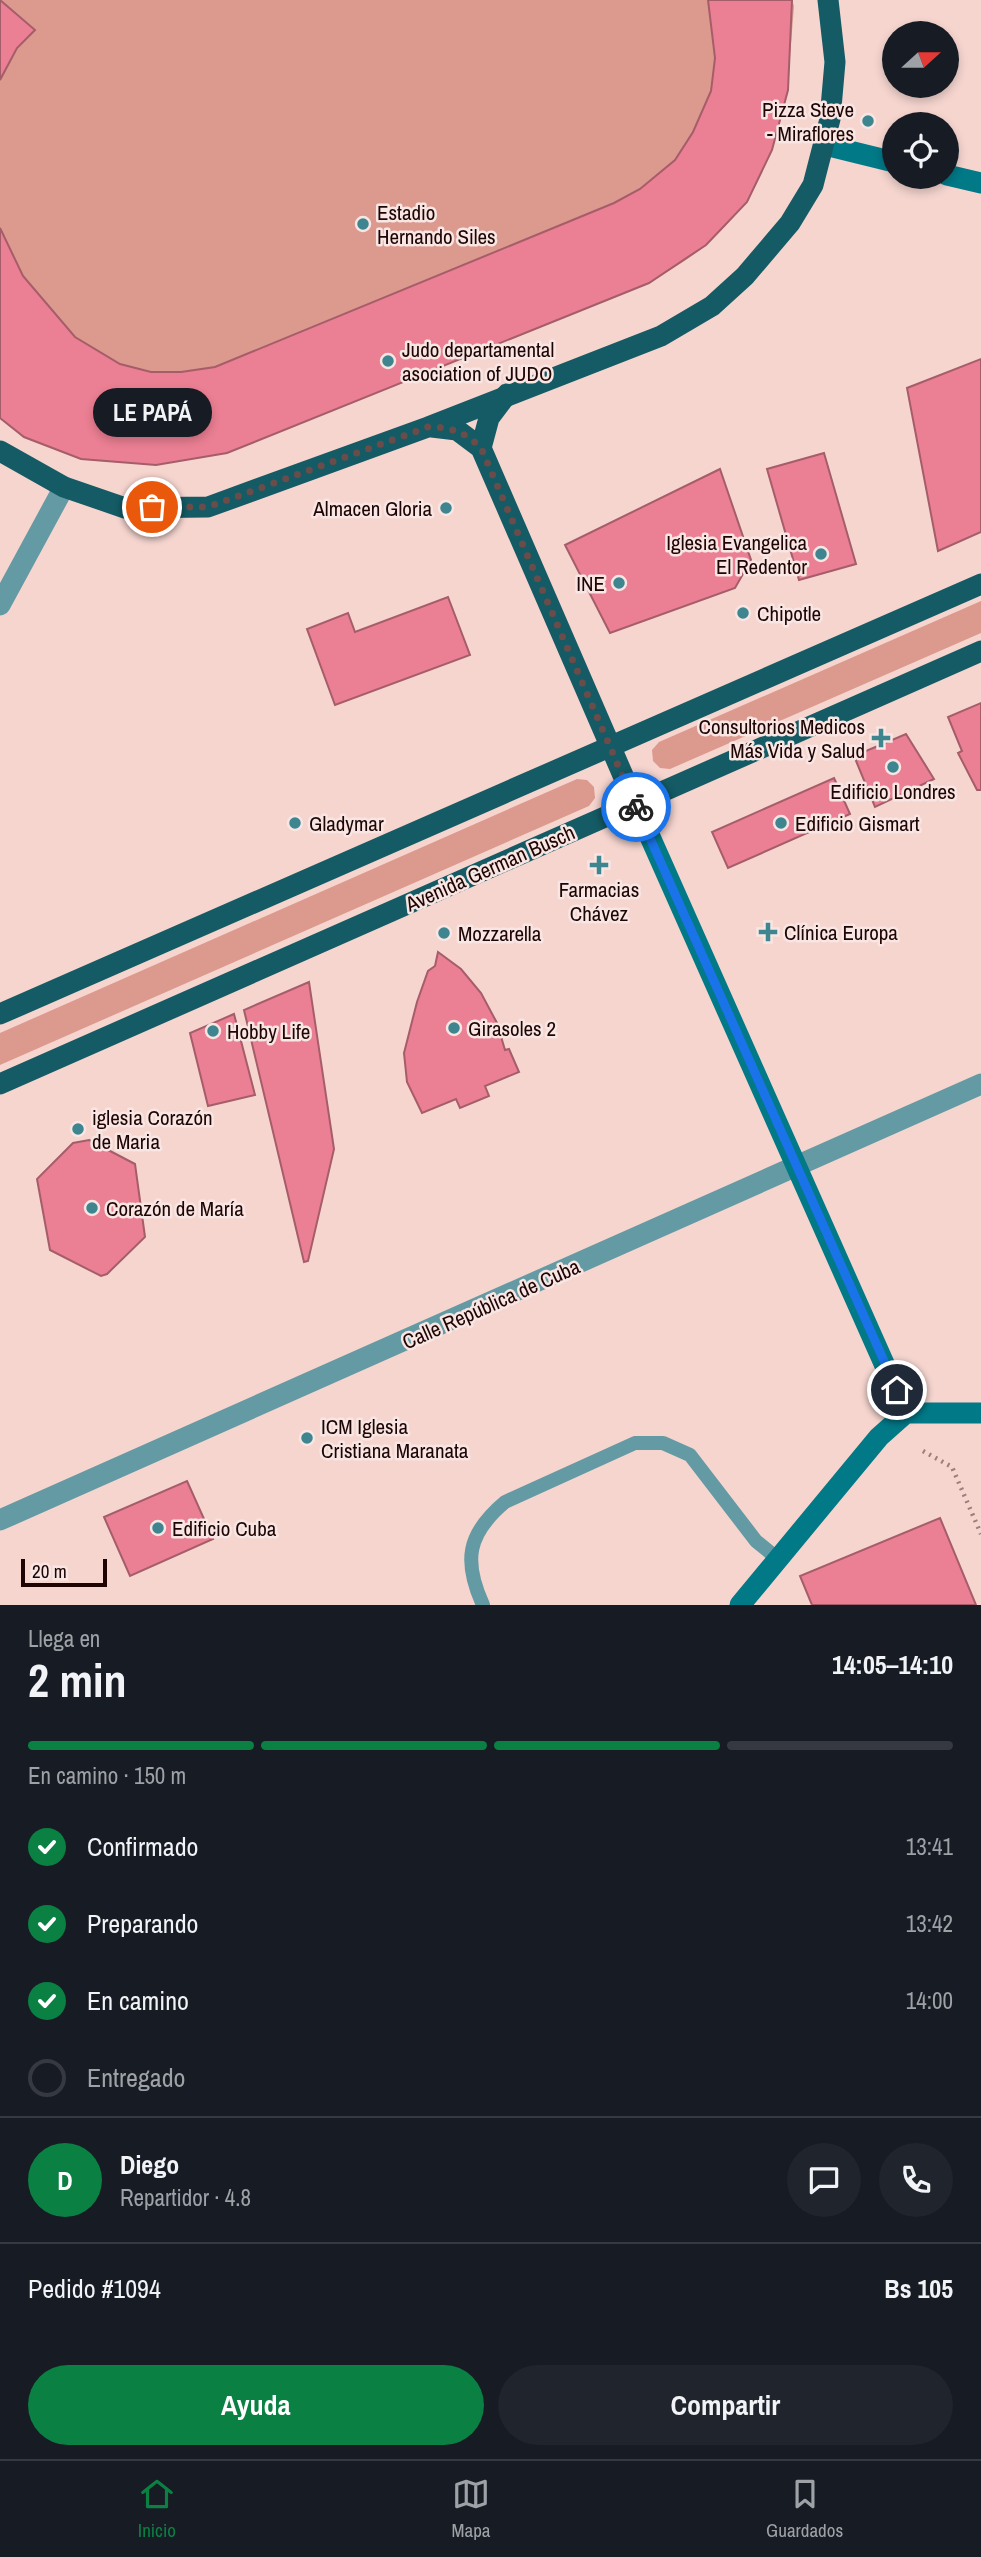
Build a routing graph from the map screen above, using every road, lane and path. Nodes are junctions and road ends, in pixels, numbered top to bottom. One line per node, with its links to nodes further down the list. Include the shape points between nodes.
1 (828, 0): 2 (main road, via 835,62)
2 (825, 145): 3 (main road); 6 (main road, via 813,185 790,223 745,276 712,306 662,336)
3 (882, 159)
4 (959, 178): 5 (main road)
5 (981, 183)
6 (507, 394): 7 (main road); 8 (main road, via 489,418)
7 (428, 427): 8 (main road, via 457,430); 10 (main road, via 208,507 125,508)
8 (481, 448): 14 (main road)
9 (0, 451): 10 (main road)
10 (64, 486): 12 (street)
11 (981, 584): 14 (main road)
12 (0, 605)
13 (981, 651): 15 (main road, Avenida German Busch)
14 (610, 747): 15 (main road); 16 (main road)
15 (635, 803): 17 (main road, Avenida German Busch); 19 (main road)
16 (0, 1014)
17 (0, 1084)
18 (981, 1084): 19 (street, Calle República de Cuba)
19 (797, 1168): 20 (main road); 23 (street, Calle República de Cuba)
20 (906, 1413): 21 (main road); 25 (main road, via 879,1437)
21 (981, 1413)
22 (923, 1451): 24 (path, via 951,1467)
23 (0, 1520)
24 (981, 1534)
25 (778, 1559): 26 (lane, via 756,1541 690,1455 663,1443 635,1443 505,1502 488,1517 475,1536 470,1559); 27 (main road)
26 (482, 1605)
27 (740, 1605)

